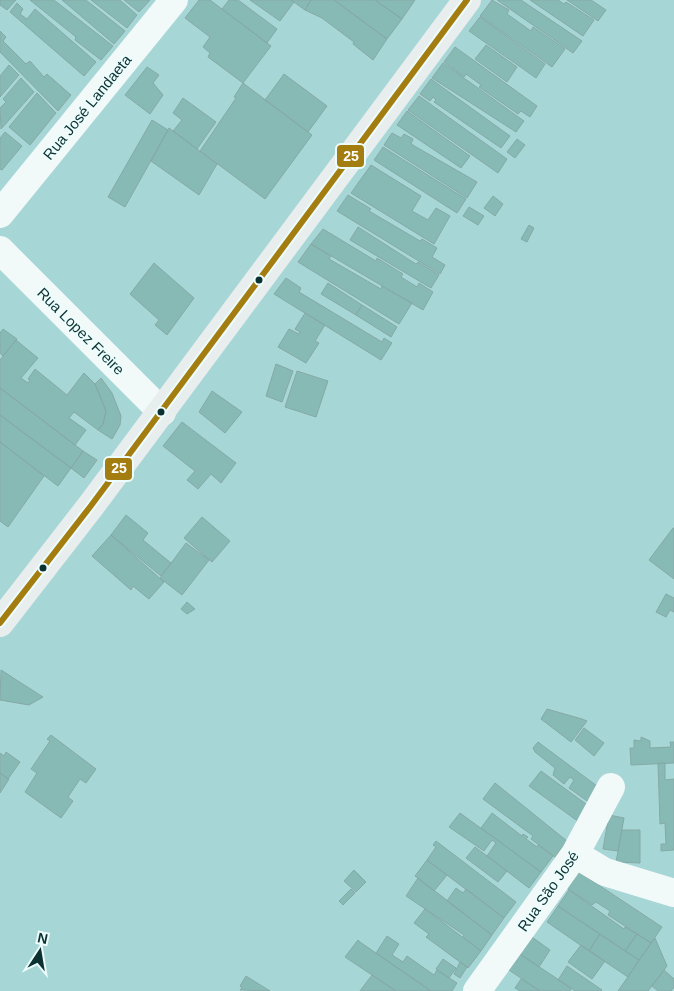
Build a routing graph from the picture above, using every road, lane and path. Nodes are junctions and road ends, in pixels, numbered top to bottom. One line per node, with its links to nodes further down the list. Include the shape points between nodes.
1 (174, 0): 3 (street, Rua José Landaeta)
2 (466, 0): 5 (main road)
3 (0, 214)
4 (0, 250): 5 (street, Rua Lopez Freire)
5 (162, 412): 6 (main road)
6 (0, 623)
7 (611, 787): 8 (street, Rua São José)
8 (575, 854): 9 (street, via 605,872); 10 (street, Rua São José)
9 (674, 893)
10 (477, 991)

